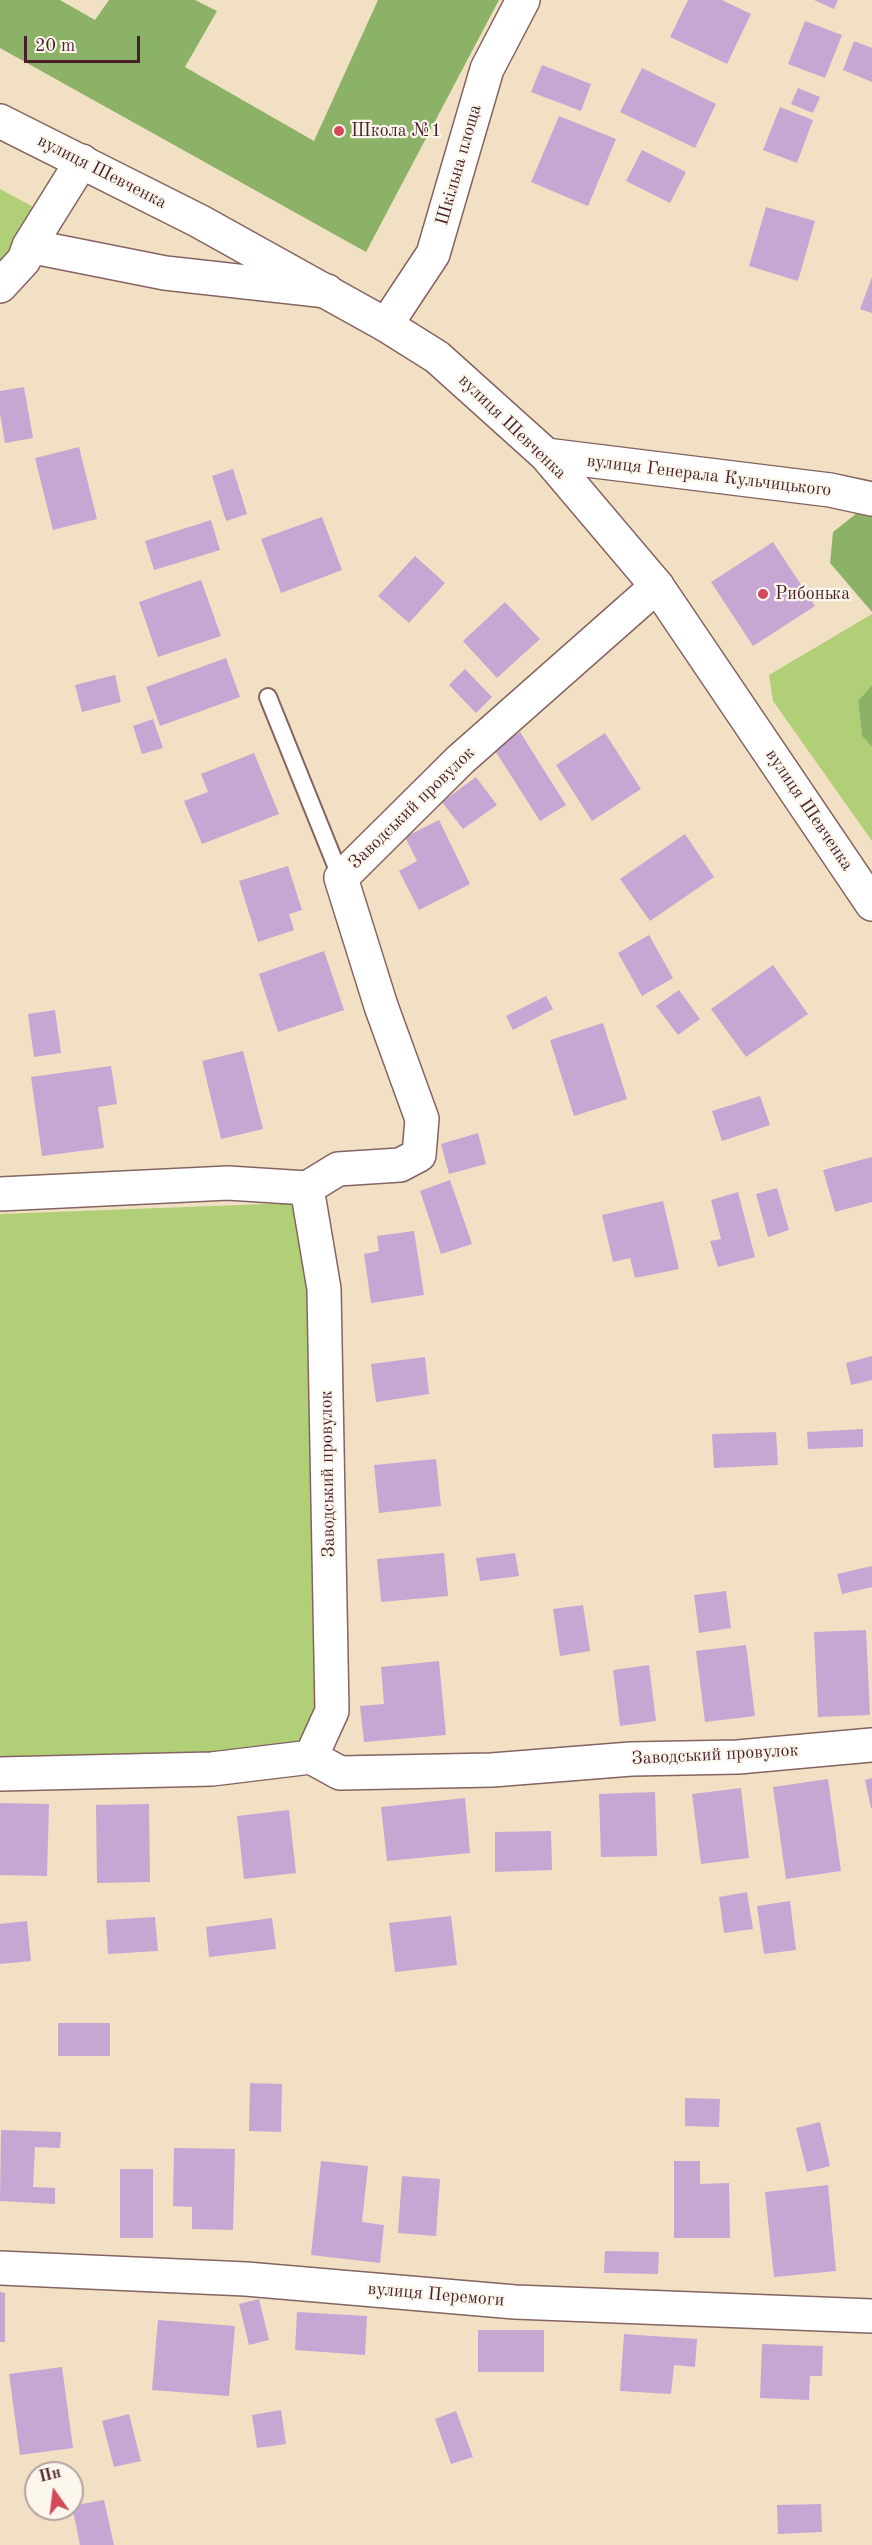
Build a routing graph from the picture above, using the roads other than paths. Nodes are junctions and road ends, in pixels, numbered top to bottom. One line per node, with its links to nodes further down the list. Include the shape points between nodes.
1 (523, 0): 7 (street, Шкільна площа, via 488,69 433,254)
2 (0, 122): 3 (street, вулиця Шевченка)
3 (82, 161): 4 (street); 6 (street, вулиця Шевченка)
4 (29, 246): 5 (street, via 24,260); 6 (street, via 165,273)
5 (0, 286)
6 (328, 291): 7 (street, вулиця Шевченка)
7 (386, 325): 8 (street, вулиця Шевченка, via 436,357)
8 (546, 455): 9 (street, вулиця Генерала Кульчицького, via 831,490); 10 (street, вулиця Шевченка)
9 (872, 499)
10 (657, 586): 12 (street, Заводський провулок, via 460,760); 13 (street, вулиця Шевченка)
11 (268, 697): 12 (lane)
12 (341, 878): 14 (street, Заводський провулок, via 422,1119 419,1155 400,1165 338,1169)
13 (872, 904)
14 (307, 1188): 15 (street, via 228,1183); 17 (street, Заводський провулок, via 324,1289 332,1711)
15 (0, 1194)
16 (872, 1745): 17 (street, Заводський провулок, via 492,1770 340,1773)
17 (311, 1757): 18 (street, via 212,1769)
18 (0, 1774)
19 (0, 2268): 20 (street, вулиця Перемоги, via 246,2279 516,2302)
20 (872, 2316)

